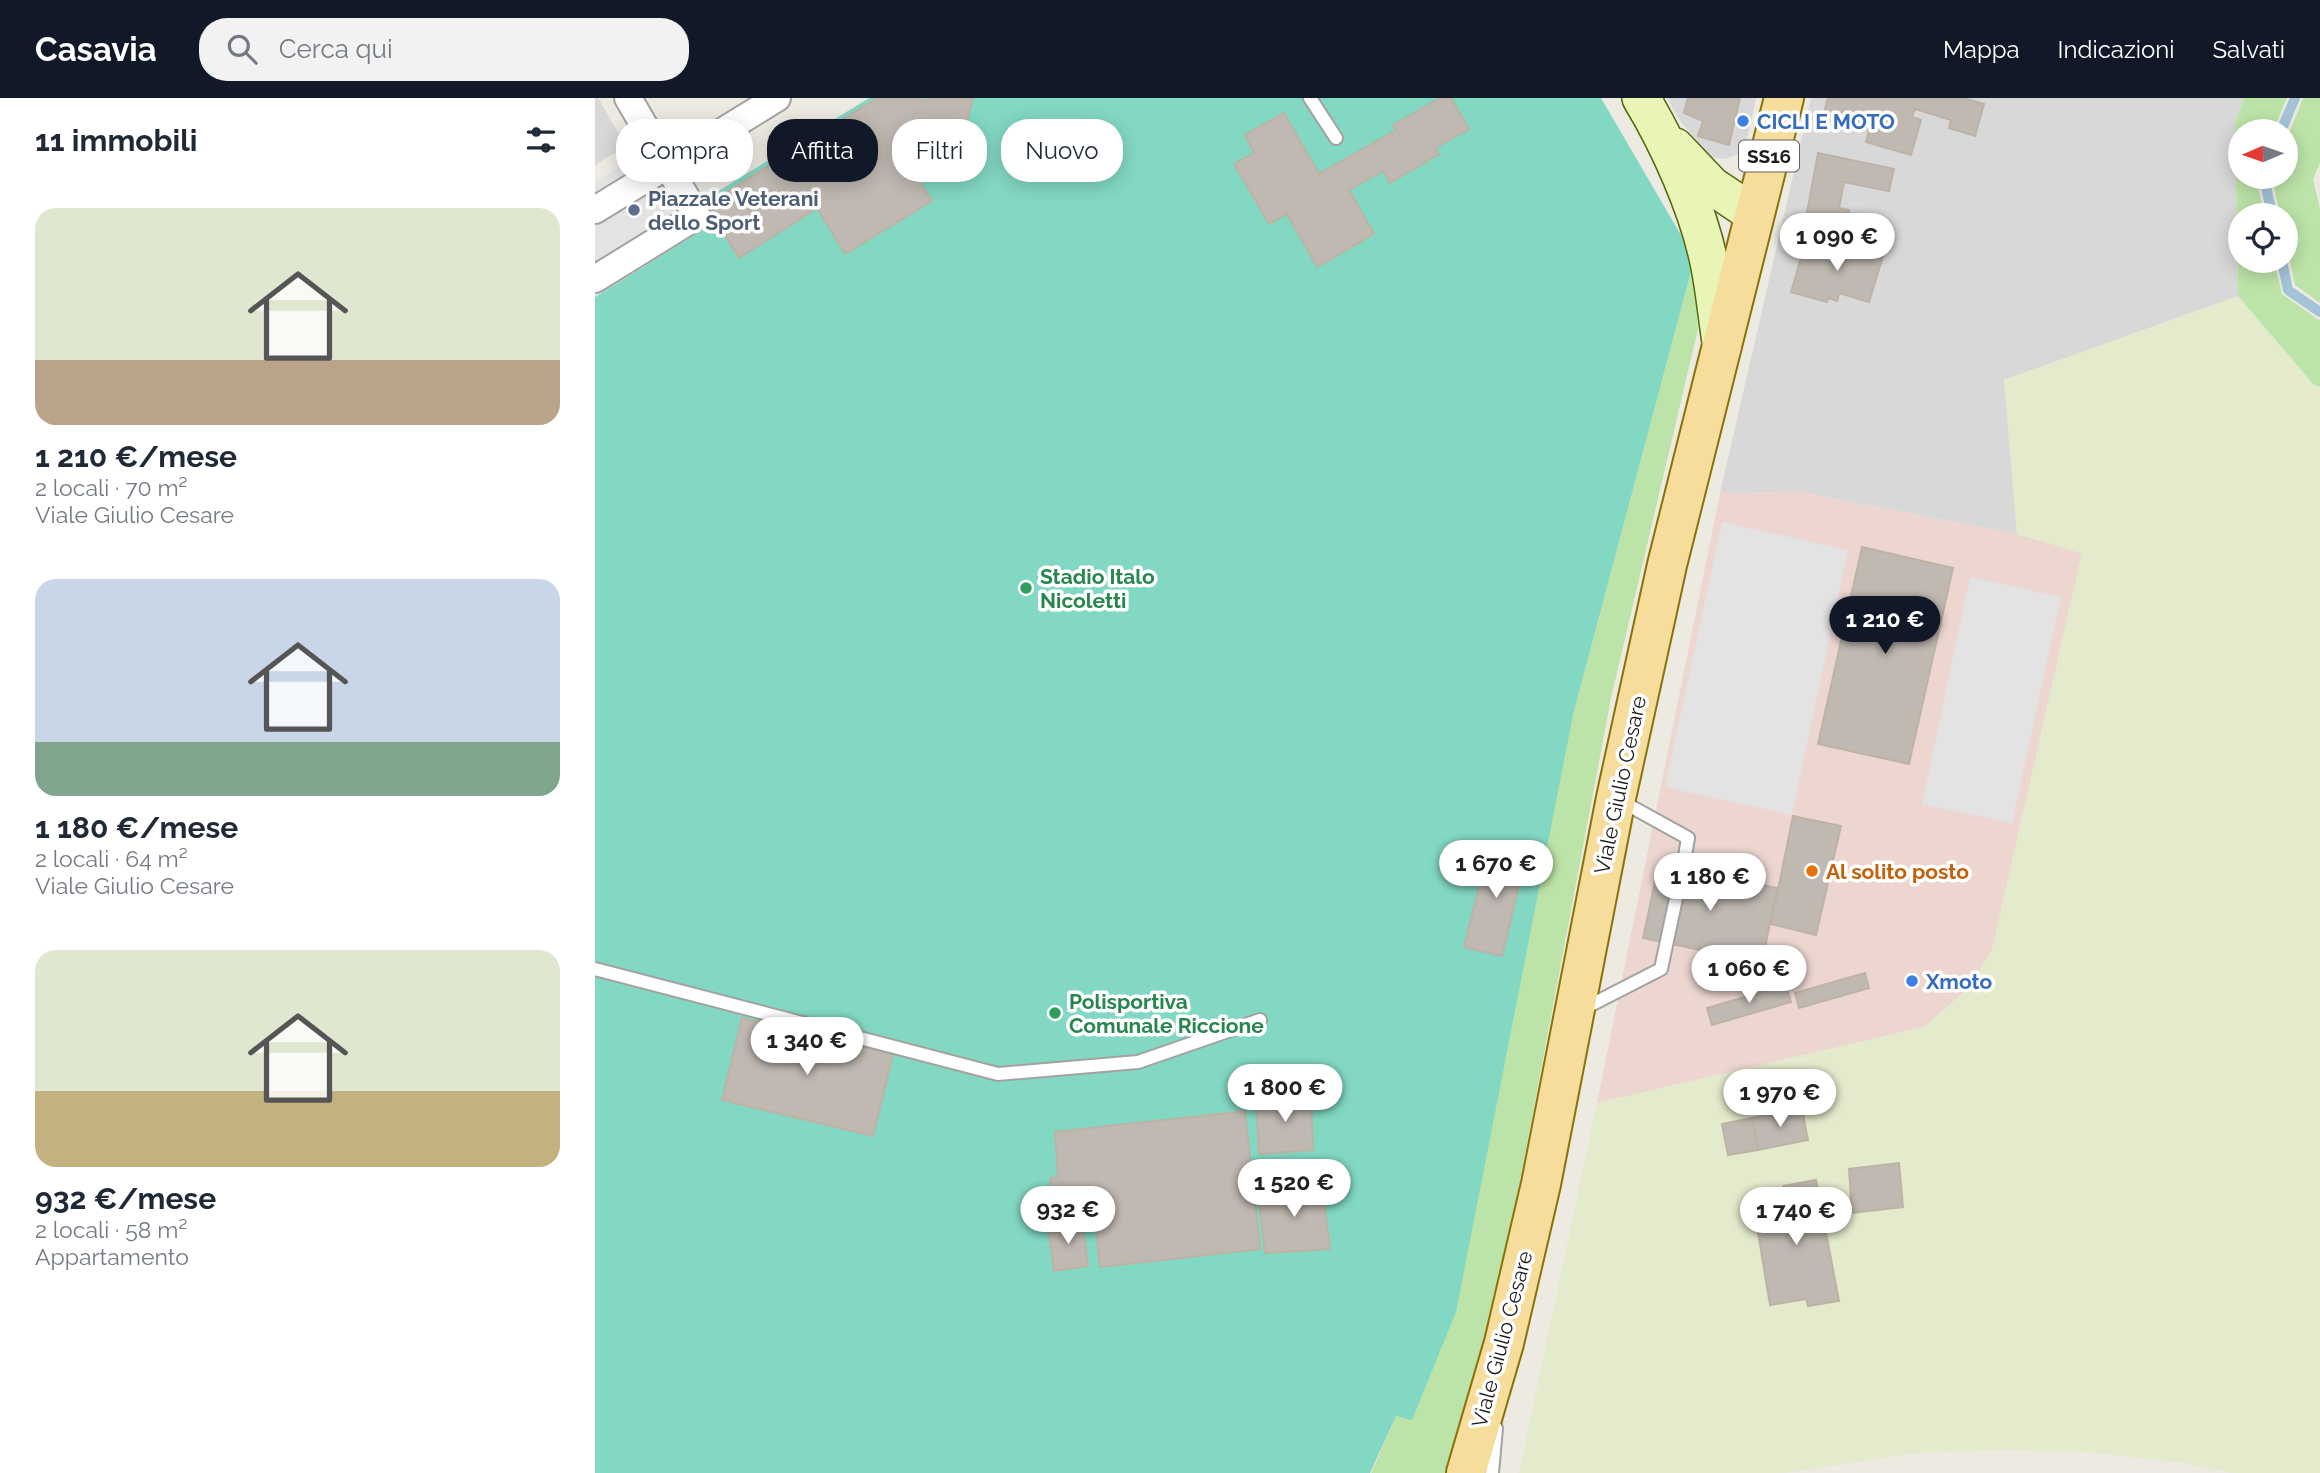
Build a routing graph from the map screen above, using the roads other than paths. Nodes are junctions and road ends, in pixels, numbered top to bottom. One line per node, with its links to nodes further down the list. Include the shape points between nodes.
1 (628, 98): 6 (street)
2 (777, 98): 7 (street)
3 (1310, 98): 9 (lane)
4 (1641, 98): 8 (street)
5 (1784, 98): 13 (main road, Viale Giulio Cesare / SS16)
6 (640, 119)
7 (743, 119)
8 (1663, 134): 13 (street, via 1712,186); 15 (street, via 1709,261)
9 (1336, 138)
10 (641, 182): 12 (street)
11 (677, 182): 14 (street, via 697,216)
12 (595, 210)
13 (1754, 215): 15 (main road, Viale Giulio Cesare / SS16)
14 (595, 279)
15 (1722, 349): 16 (main road, Viale Giulio Cesare / SS16, via 1667,565)
16 (1616, 798): 18 (main road, Viale Giulio Cesare / SS16); 18 (lane, via 1688,838 1685,856 1661,969)
17 (595, 969): 19 (lane, via 998,1074 1138,1062)
18 (1574, 1014): 20 (main road, Viale Giulio Cesare / SS16)
19 (1260, 1020)
20 (1504, 1343): 21 (main road, Viale Giulio Cesare / SS16); 22 (lane)
21 (1466, 1473)
22 (1492, 1473)

